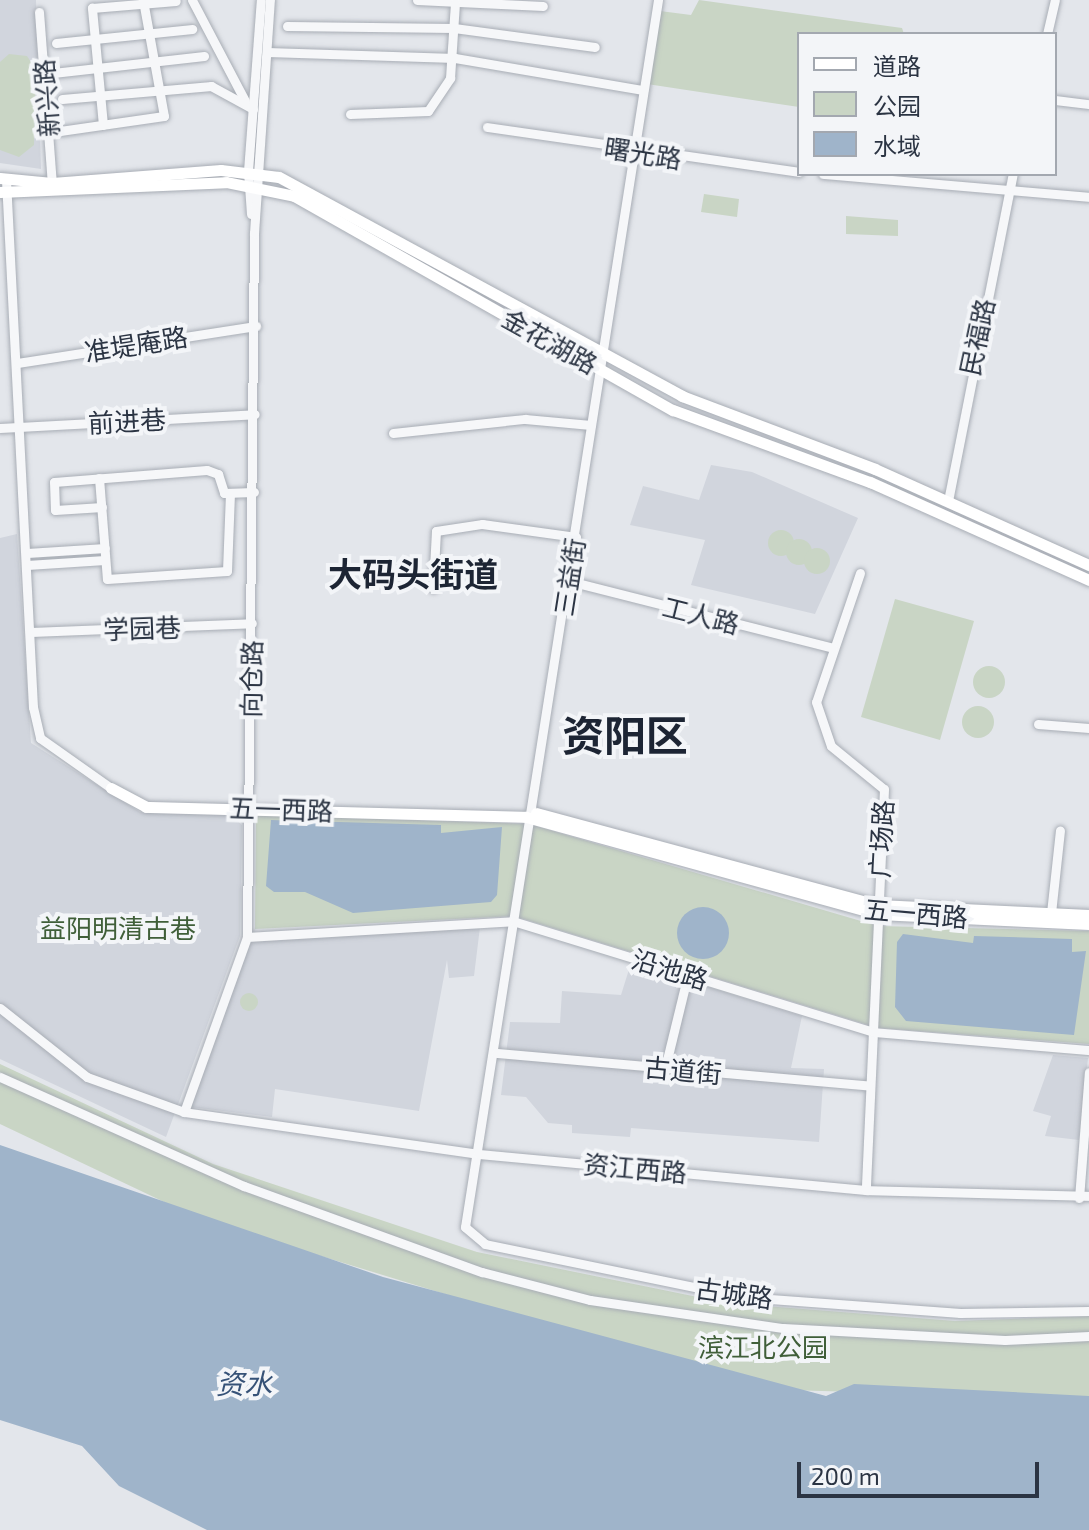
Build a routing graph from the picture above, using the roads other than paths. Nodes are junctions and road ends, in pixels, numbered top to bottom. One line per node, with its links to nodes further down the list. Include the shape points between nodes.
1 (192, 0): 32 (street)
2 (261, 0): 32 (street, 向仓路)
3 (270, 0): 20 (street, 向仓路)
4 (417, 0): 9 (street)
5 (658, 0): 27 (street, 三益街)
6 (1055, 0): 15 (street)
7 (176, 1): 8 (street)
8 (143, 2): 16 (street); 17 (street, via 92,8)
9 (455, 2): 10 (street); 13 (street)
10 (543, 6)
11 (39, 12): 43 (street, 新兴路)
12 (287, 26): 13 (street)
13 (454, 28): 19 (street); 22 (street)
14 (192, 29): 16 (street)
15 (1047, 32)
16 (154, 34): 17 (street); 23 (street)
17 (96, 39): 18 (street); 24 (street)
18 (56, 43)
19 (595, 47)
20 (267, 52): 22 (street); 38 (street, 向仓路)
21 (204, 56): 23 (street)
22 (453, 58): 27 (street); 33 (street, via 446,87 422,115)
23 (159, 62): 24 (street); 26 (street)
24 (98, 69): 25 (street); 28 (street)
25 (53, 73)
26 (164, 90): 28 (street); 32 (street, via 211,86); 34 (street, via 164,116)
27 (643, 90): 37 (street, 三益街)
28 (100, 96): 29 (street); 34 (street)
29 (62, 99)
30 (1057, 100): 31 (street)
31 (1089, 104)
32 (253, 109): 38 (street, 向仓路)
33 (350, 114)
34 (103, 125): 36 (street)
35 (487, 127): 37 (street, 曙光路)
36 (60, 131)
37 (632, 152): 39 (street, 曙光路); 49 (street, 三益街)
38 (253, 172): 43 (main road); 44 (street, 向仓路); 49 (main road, via 305,187)
39 (797, 172)
40 (845, 176): 45 (street)
41 (1013, 176): 45 (street, 民福路)
42 (3, 179): 43 (main road); 46 (street, 五一西路)
43 (52, 183)
44 (252, 185): 46 (main road, 金花湖路); 48 (street, 向仓路); 51 (main road, 金花湖路, via 294,196)
45 (1009, 191): 47 (street); 60 (street, 民福路)
46 (2, 193): 50 (street, 五一西路)
47 (1089, 197)
48 (256, 326): 50 (street, 准堤庵路); 52 (street, 向仓路)
49 (598, 354): 51 (street, 三益街); 60 (main road, via 682,396)
50 (17, 363): 54 (street, 五一西路)
51 (599, 369): 53 (street, 三益街); 69 (main road, 金花湖路, via 673,410 870,482)
52 (255, 414): 54 (street, 前进巷); 58 (street, 向仓路)
53 (591, 425): 56 (street, via 525,419); 62 (street, 三益街)
54 (19, 427): 55 (street, 前进巷); 64 (street, 五一西路)
55 (0, 428)
56 (393, 433)
57 (99, 478): 59 (street, via 207,470); 61 (street); 61 (street, via 54,482 55,510)
58 (254, 492): 59 (street); 72 (street, 向仓路)
59 (230, 493): 65 (street, via 231,558 219,575 107,579)
60 (948, 501): 67 (main road)
61 (102, 507): 63 (street)
62 (576, 537): 70 (street, 三益街); 71 (street, via 482,524 436,531)
63 (105, 548): 64 (street); 65 (street)
64 (27, 553): 66 (street, 五一西路)
65 (105, 560): 66 (street)
66 (27, 565): 73 (street, 五一西路)
67 (1089, 565)
68 (860, 573): 74 (street, 广场路)
69 (1089, 580)
70 (569, 581): 74 (street, 工人路); 79 (street, 三益街)
71 (433, 588)
72 (252, 623): 73 (street, 学园巷); 78 (street, 向仓路)
73 (31, 632): 77 (street, 五一西路, via 40,738)
74 (833, 648): 81 (street, 广场路, via 817,719 831,746 884,785)
75 (1038, 724): 76 (street)
76 (1089, 728)
77 (111, 788): 78 (main road, 五一西路, via 146,807)
78 (249, 804): 79 (main road, 五一西路); 86 (street, 向仓路)
79 (526, 814): 81 (main road, 五一西路); 84 (street, 三益街)
80 (1060, 830): 82 (street)
81 (878, 909): 82 (main road); 85 (main road, 五一西路); 89 (street, 广场路)
82 (1051, 913): 83 (main road)
83 (1089, 915)
84 (513, 921): 86 (street, 沿池路); 87 (street, 沿池路); 91 (street, 三益街)
85 (1089, 924)
86 (247, 937): 96 (street, 向仓路)
87 (688, 974): 89 (street, 沿池路); 92 (street)
88 (0, 1008): 96 (street, 资江西路, via 87,1077)
89 (873, 1032): 90 (street, 沿池路); 95 (street, 广场路)
90 (1089, 1050)
91 (496, 1053): 92 (street, 古道街); 97 (street, 三益街)
92 (665, 1068): 95 (street, 古道街)
93 (1089, 1072): 99 (street)
94 (0, 1077): 101 (street, via 244,1186 482,1272 590,1300 783,1328 1005,1340)
95 (870, 1086): 98 (street, 广场路)
96 (184, 1112): 97 (street, 资江西路)
97 (478, 1154): 98 (street, 资江西路); 100 (street, 古城路, via 465,1227 485,1244 743,1297 960,1313)
98 (866, 1190): 99 (street, 资江西路)
99 (1084, 1197)
100 (1089, 1311)
101 (1089, 1336)

